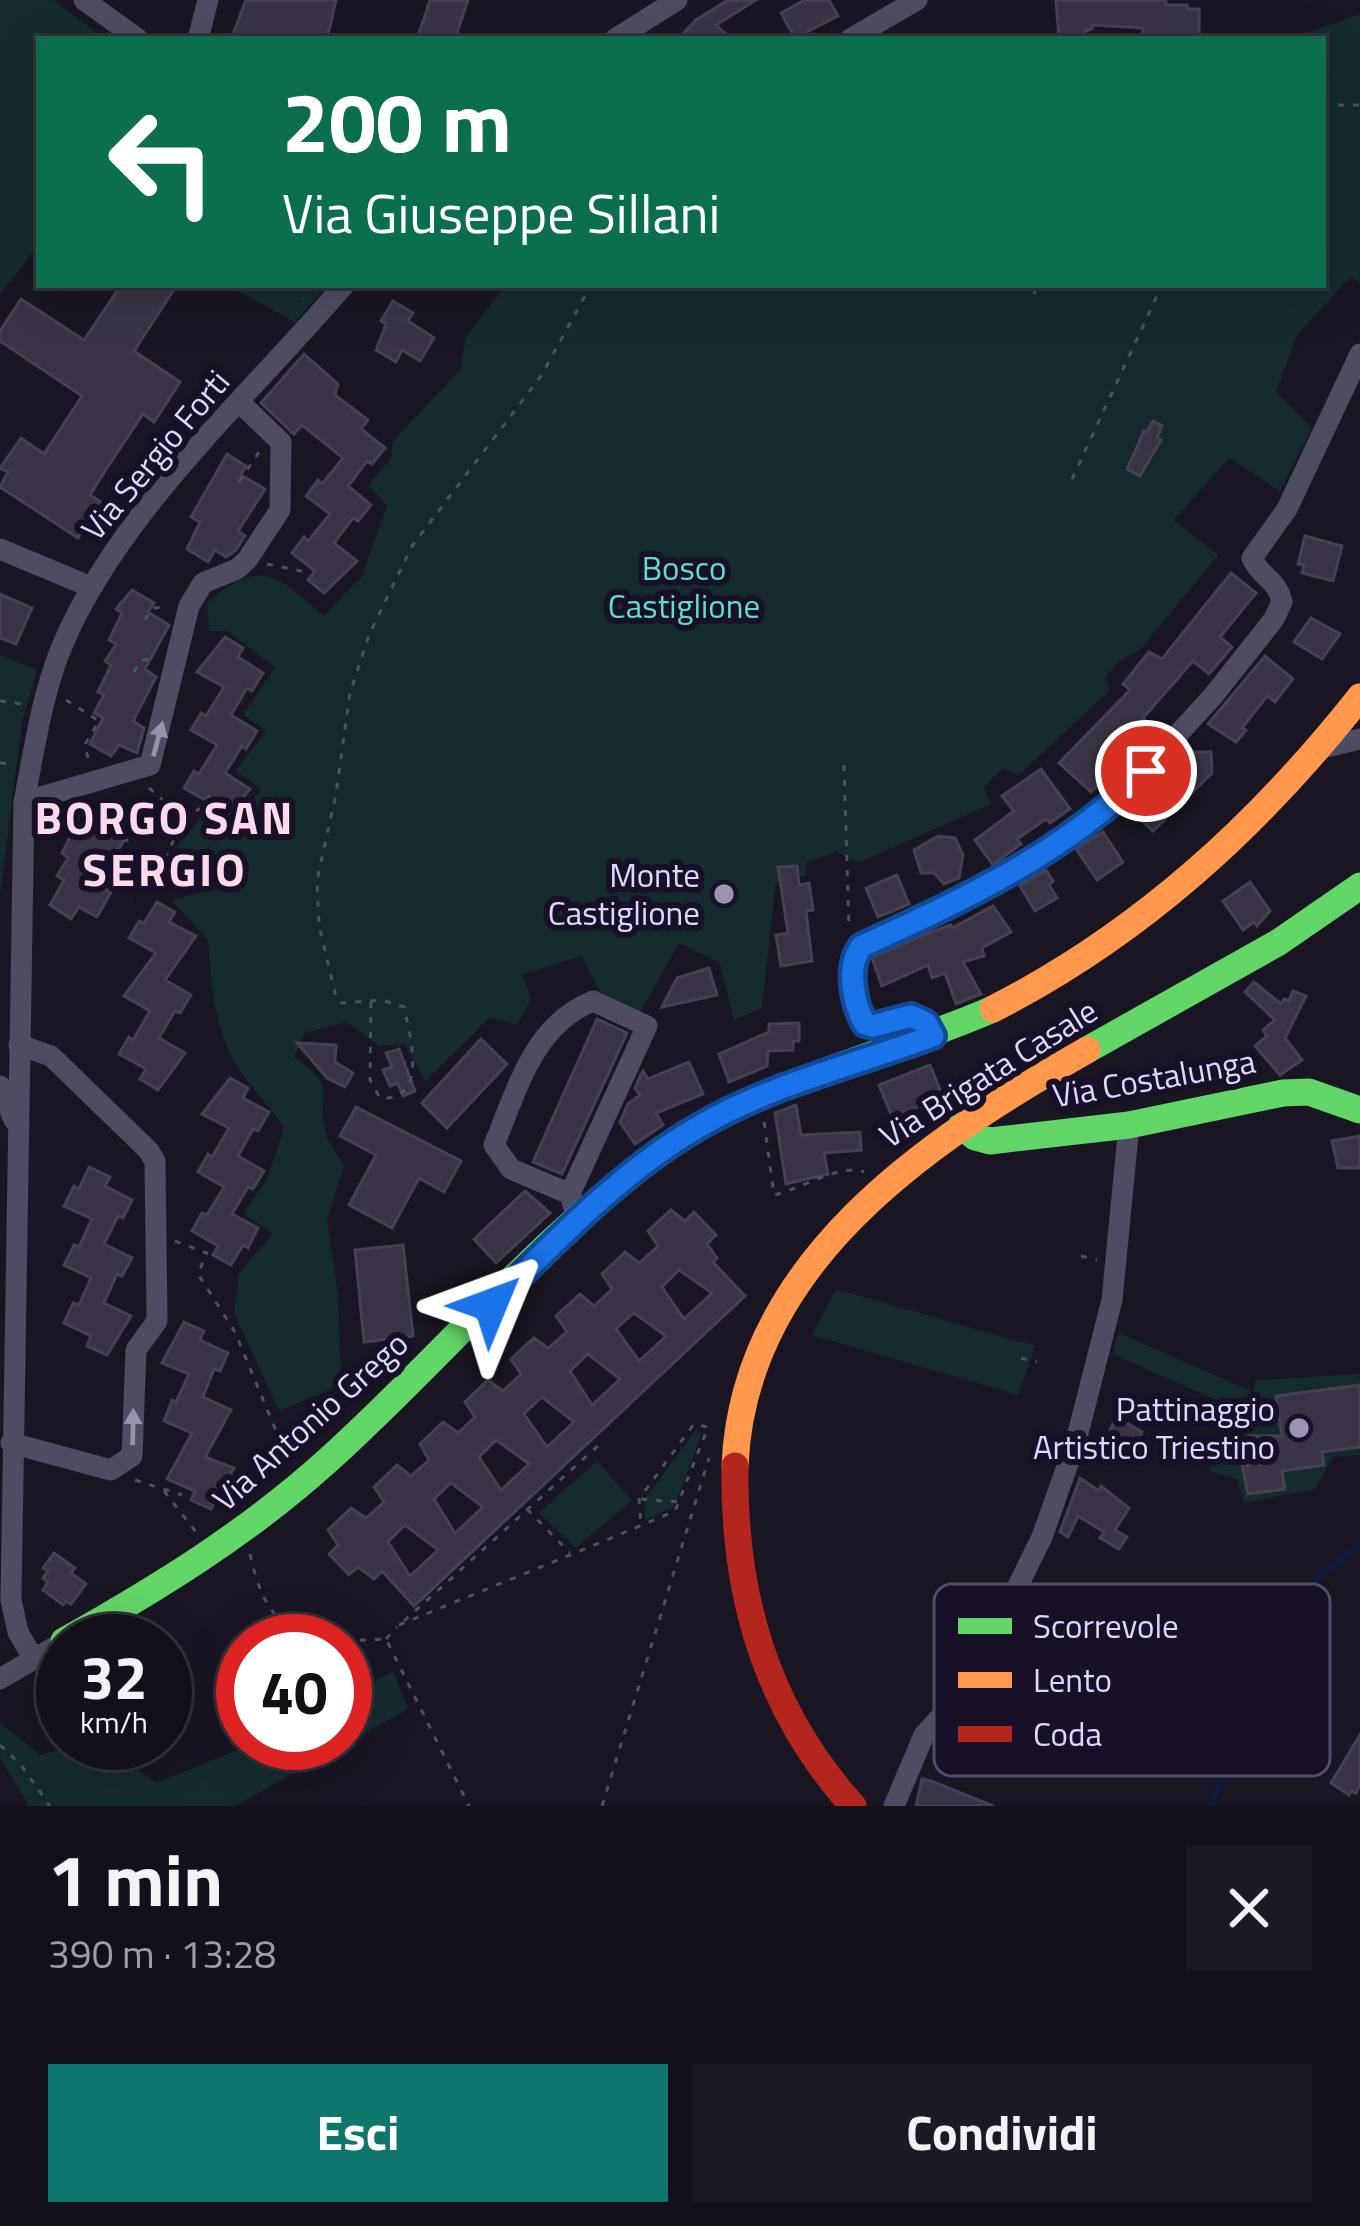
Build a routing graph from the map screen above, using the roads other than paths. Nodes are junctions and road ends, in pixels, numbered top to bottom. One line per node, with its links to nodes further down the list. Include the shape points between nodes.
1 (84, 0): 5 (street)
2 (208, 0): 6 (street)
3 (917, 0): 9 (street)
4 (670, 4): 7 (street); 8 (street)
5 (134, 36)
6 (199, 36)
7 (620, 36)
8 (654, 36)
9 (855, 36)
10 (341, 288): 12 (street, Via Sergio Forti)
11 (1360, 354): 22 (street, via 1286,509 1252,558 1282,602 1213,696 1113,805 1020,870 855,954 865,1024 911,1016)
12 (240, 403): 14 (street, Via Sergio Forti, via 145,510); 18 (street, one-way to 12, via 150,765 189,606 203,583 247,560 280,510 281,442)
13 (0, 549): 14 (street)
14 (91, 587): 18 (street, Via Sergio Forti, via 47,688)
15 (1360, 697): 17 (street, Via Antonio Grego)
16 (1360, 739): 17 (street)
17 (1322, 748): 22 (street, Via Antonio Grego, via 1250,828 1160,905 1036,986)
18 (24, 802): 20 (street, Via Sergio Forti)
19 (1360, 886): 27 (street, Via Brigata Casale, via 1262,955)
20 (21, 915): 21 (street); 23 (street, Via Sergio Forti)
21 (0, 933)
22 (933, 1036): 29 (street, Via Antonio Grego, via 712,1119)
23 (19, 1045): 28 (street, Via Sergio Forti); 30 (street, one-way to 23, via 111,1471 132,1456 136,1350 157,1321 155,1161 51,1056)
24 (0, 1086): 28 (street)
25 (1360, 1109): 26 (street, Via Costalunga, via 1309,1092 1283,1093)
26 (1129, 1125): 27 (street, Via Costalunga, via 990,1141); 31 (street, via 1112,1300 1076,1442)
27 (961, 1126): 36 (street, Via Brigata Casale, via 877,1186 817,1252 762,1346 736,1434 736,1568 751,1629 780,1702)
28 (18, 1132): 30 (street, Via Sergio Forti)
29 (574, 1207): 29 (street, Via Antonio Grego, via 647,1026 593,1001 531,1054 494,1144 511,1168); 32 (street, Via Antonio Grego, via 310,1477 245,1530)
30 (11, 1443): 33 (street, Via Sergio Forti, via 10,1600)
31 (1019, 1584)
32 (111, 1614)
33 (34, 1658): 34 (street, Via Antonio Grego)
34 (0, 1679)
35 (934, 1724): 37 (street)
36 (853, 1806)
37 (895, 1806)

